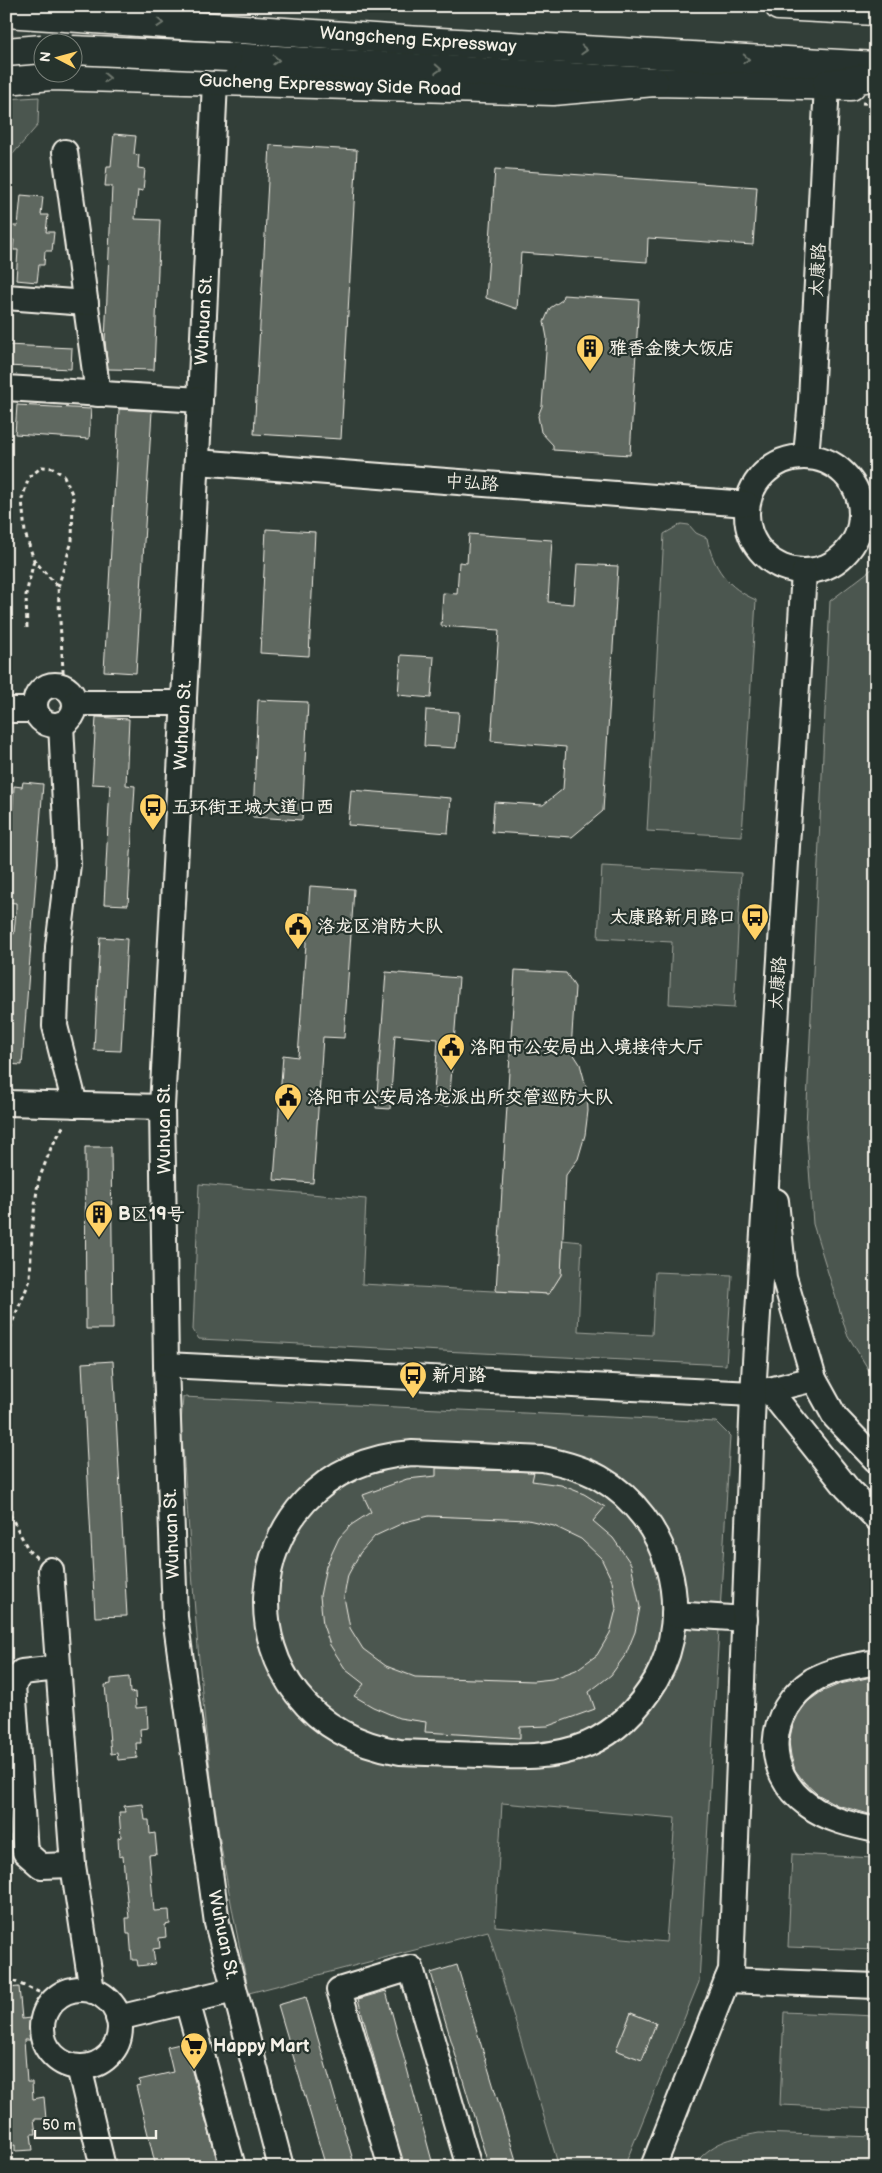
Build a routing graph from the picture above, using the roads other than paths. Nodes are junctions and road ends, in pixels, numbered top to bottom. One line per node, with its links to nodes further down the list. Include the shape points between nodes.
1 (779, 6): 2 (main road)
2 (792, 7): 3 (main road)
3 (876, 11)
4 (6, 12): 5 (main road, Wangcheng Expressway)
5 (37, 14): 6 (main road); 7 (main road, Wangcheng Expressway, one-way to 7)
6 (6, 20)
7 (404, 40): 12 (main road, Wangcheng Expressway, one-way to 12); 16 (main road)
8 (32, 50): 10 (main road, bridge)
9 (82, 51): 16 (main road, one-way to 16, bridge)
10 (6, 52)
11 (876, 66): 12 (main road)
12 (829, 74): 13 (main road); 16 (main road); 17 (main road); 24 (street, 太康路)
13 (876, 76)
14 (6, 80): 15 (main road, Gucheng Expressway Side Road, one-way to 15, via 51,76)
15 (215, 82): 16 (main road, Gucheng Expressway Side Road, via 553,91); 23 (street, Wuhuan St.)
16 (654, 82)
17 (876, 87)
18 (65, 152): 20 (street)
19 (6, 296): 20 (street)
20 (86, 303): 22 (street)
21 (6, 388): 22 (street)
22 (98, 394): 23 (street)
23 (200, 400): 25 (street, Wuhuan St.)
24 (806, 456): 26 (street, via 786,458 768,468 754,483); 27 (street, via 825,460 842,470 855,486 867,518 851,548 837,562)
25 (197, 462): 26 (street, 中弘路); 29 (street, Wuhuan St.)
26 (747, 504): 27 (street, via 747,524 754,543 766,558 784,568)
27 (804, 572): 33 (street, 太康路)
28 (69, 695): 29 (street); 31 (street, via 58,685 45,687 36,696); 32 (street, via 71,716)
29 (184, 703): 36 (street, Wuhuan St.)
30 (6, 710): 31 (street)
31 (35, 710): 32 (street, via 48,724)
32 (61, 724): 35 (street, via 68,864 58,947 55,1026)
33 (774, 1050): 38 (street, via 773,1169 784,1277); 39 (street, 太康路)
34 (6, 1103): 35 (street)
35 (75, 1105): 36 (street)
36 (162, 1107): 37 (street, Wuhuan St.)
37 (166, 1366): 39 (street); 52 (street, Wuhuan St., via 175,1617 217,1923)
38 (814, 1379): 39 (street); 40 (street, via 835,1417)
39 (761, 1392): 41 (street); 44 (street, 太康路)
40 (876, 1460)
41 (876, 1518)
42 (51, 1570): 46 (street)
43 (674, 1614): 43 (street, via 674,1593 664,1554 656,1536 636,1508 600,1478 570,1465 543,1459 412,1453 376,1458 350,1468 326,1482 288,1523 273,1557 266,1593 268,1632 273,1650 289,1685 301,1700 314,1714 345,1736 400,1752 531,1757 564,1752 590,1743 623,1721 650,1690 667,1654); 44 (street)
44 (745, 1619): 49 (street, 太康路, via 731,1970)
45 (876, 1662): 47 (street, via 829,1673 798,1692 784,1710 774,1748 786,1783 808,1806 827,1817)
46 (58, 1668): 48 (street); 48 (street, via 22,1672 13,1685 25,1852 41,1866)
47 (876, 1830)
48 (73, 1865): 51 (street)
49 (728, 1980): 50 (street); 61 (street, 太康路)
50 (876, 1986)
51 (92, 1990): 54 (street, via 113,2006); 55 (street, via 66,1992 55,1999 43,2022 45,2041 55,2057)
52 (234, 1990): 53 (street); 58 (street, Wuhuan St.)
53 (188, 2001): 54 (street); 57 (street)
54 (118, 2018): 55 (street, via 120,2030 111,2052 102,2061)
55 (79, 2067): 56 (street)
56 (103, 2167)
57 (233, 2167)
58 (281, 2167)
59 (391, 2167): 60 (street, via 339,1990 411,1968)
60 (469, 2167)
61 (653, 2167)

